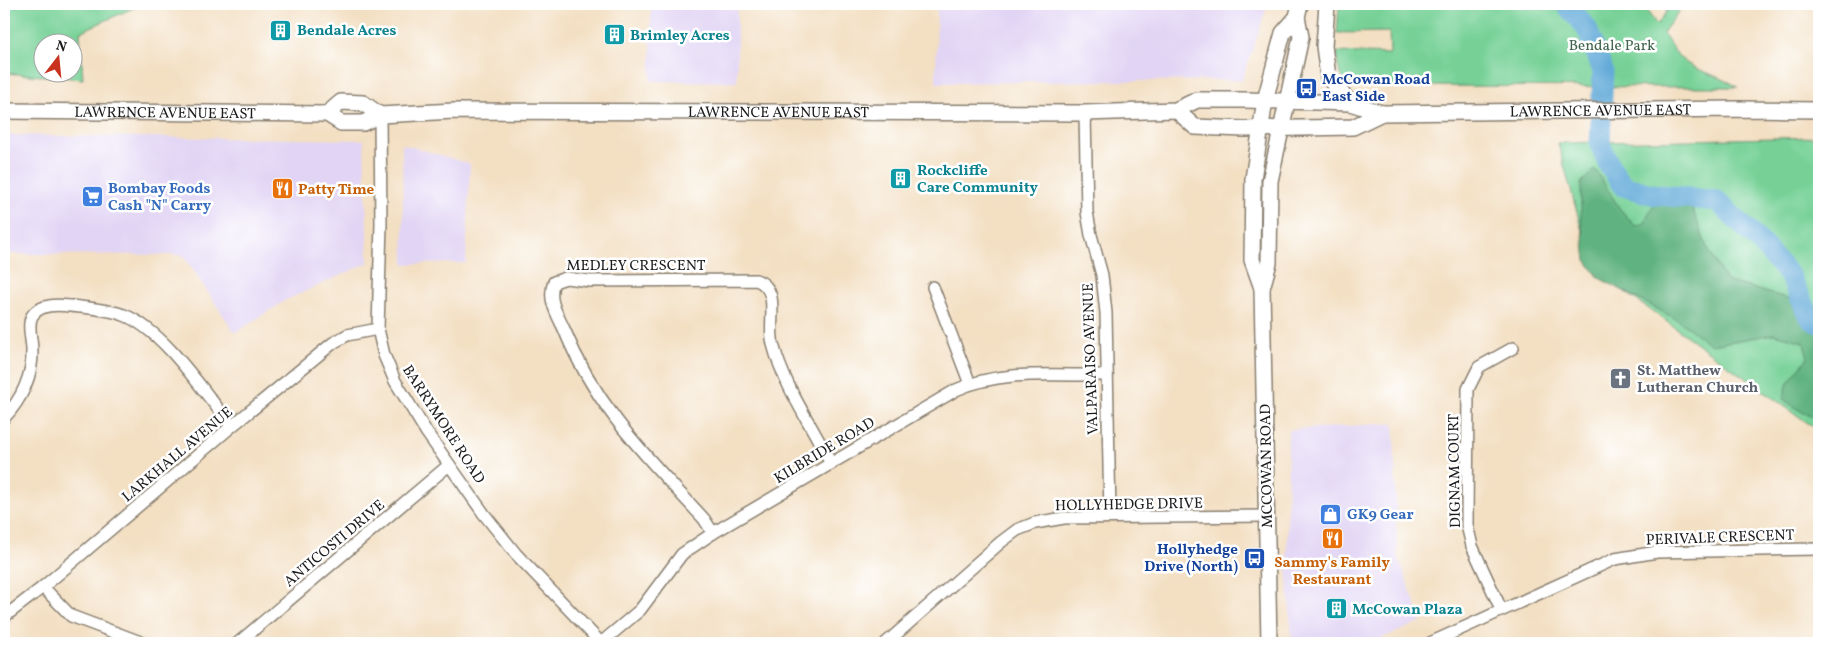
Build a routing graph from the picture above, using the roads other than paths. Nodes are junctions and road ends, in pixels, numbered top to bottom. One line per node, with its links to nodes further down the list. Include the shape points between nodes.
1 (1328, 4): 5 (main road, via 1324,46 1328,78)
2 (1298, 10): 3 (main road, MCCOWAN ROAD, via 1283,33); 4 (main road, MCCOWAN ROAD, via 1301,37)
3 (1266, 100): 4 (main road, LAWRENCE AVENUE EAST); 6 (main road, LAWRENCE AVENUE EAST, via 1197,100); 12 (main road, MCCOWAN ROAD)
4 (1286, 100): 5 (main road, LAWRENCE AVENUE EAST); 13 (main road, MCCOWAN ROAD)
5 (1350, 103): 10 (main road, LAWRENCE AVENUE EAST)
6 (1176, 110): 9 (main road, LAWRENCE AVENUE EAST); 12 (main road, LAWRENCE AVENUE EAST, via 1195,126)
7 (1819, 110): 10 (main road, LAWRENCE AVENUE EAST)
8 (4, 111): 11 (main road, LAWRENCE AVENUE EAST, via 328,114 341,102 363,103)
9 (1085, 113): 11 (main road, LAWRENCE AVENUE EAST, via 454,111); 18 (street, VALPARAISO AVENUE, via 1087,212 1105,297)
10 (1382, 113): 13 (main road, LAWRENCE AVENUE EAST, via 1353,127)
11 (380, 115): 16 (street, BARRYMORE ROAD)
12 (1260, 129): 13 (main road, LAWRENCE AVENUE EAST); 15 (main road, MCCOWAN ROAD, via 1253,178 1252,260)
13 (1280, 129): 15 (main road, MCCOWAN ROAD, via 1270,181 1269,263)
14 (933, 287): 19 (street)
15 (1262, 288): 25 (main road, MCCOWAN ROAD)
16 (378, 329): 21 (street, LARKHALL AVENUE, via 347,335 333,343); 23 (street, BARRYMORE ROAD, via 395,381)
17 (1513, 348): 29 (street, DIGNAM COURT, via 1479,367 1468,389 1467,525 1472,546)
18 (1107, 375): 19 (street, KILBRIDE ROAD, via 1005,376); 24 (street, VALPARAISO AVENUE)
19 (970, 384): 22 (street, KILBRIDE ROAD)
20 (4, 418): 21 (street, via 26,388 32,352 32,316 42,308 65,306 123,315 151,331)
21 (232, 426): 28 (street, LARKHALL AVENUE)
22 (831, 464): 26 (street, KILBRIDE ROAD); 26 (street, MEDLEY CRESCENT, via 777,358 771,328 772,298 766,283 756,280 590,281 566,278 554,282 550,293 554,310 582,370 615,421)
23 (449, 465): 32 (street, ANTICOSTI DRIVE); 33 (street, BARRYMORE ROAD, via 516,554)
24 (1110, 516): 25 (street, HOLLYHEDGE DRIVE); 34 (street, HOLLYHEDGE DRIVE, via 1035,522 1017,530)
25 (1267, 516): 35 (main road, MCCOWAN ROAD)
26 (713, 533): 33 (street, KILBRIDE ROAD, via 682,554 640,610)
27 (1819, 549): 29 (street, PERIVALE CRESCENT, via 1657,552 1615,559)
28 (43, 587): 30 (street, LARKHALL AVENUE); 31 (street, via 71,616)
29 (1501, 609): 36 (street, PERIVALE CRESCENT)
30 (4, 618)
31 (143, 643)
32 (238, 643)
33 (601, 643)
34 (886, 643)
35 (1269, 643)
36 (1430, 643)

